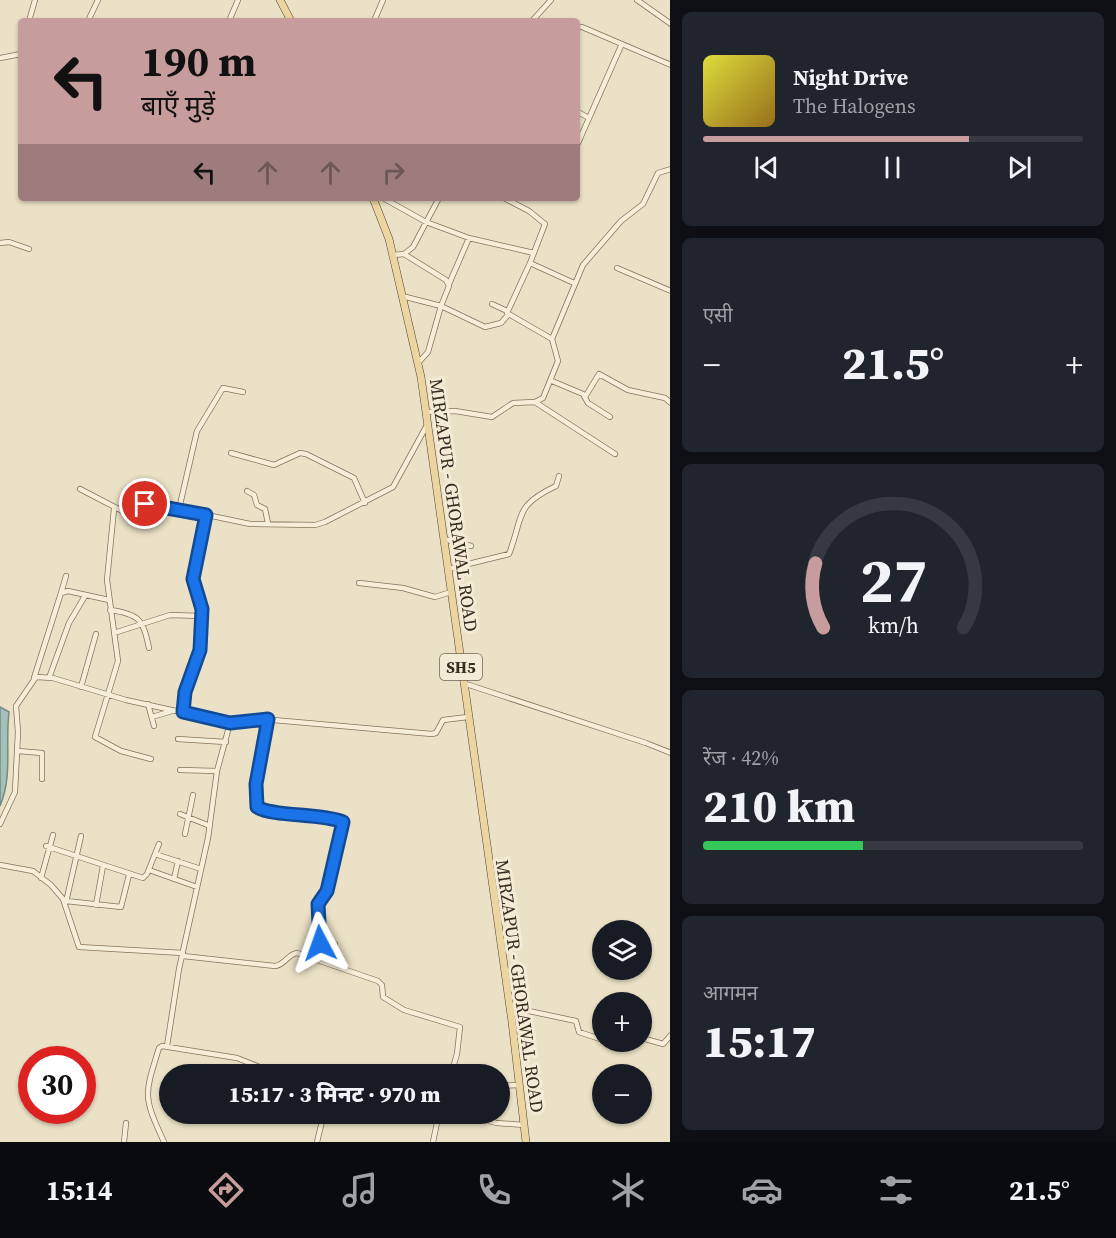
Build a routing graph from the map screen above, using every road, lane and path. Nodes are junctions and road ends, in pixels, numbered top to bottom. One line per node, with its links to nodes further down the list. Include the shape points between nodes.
1 (35, 0): 9 (street)
2 (98, 0): 10 (street)
3 (238, 0): 11 (street)
4 (280, 0): 12 (main road)
5 (383, 0): 13 (street)
6 (542, 0): 8 (street)
7 (637, 0): 15 (street)
8 (549, 2): 14 (street)
9 (30, 18)
10 (89, 18)
11 (230, 18)
12 (289, 18)
13 (375, 18)
14 (535, 18)
15 (670, 24)
16 (582, 27): 17 (street)
17 (621, 46): 20 (street); 22 (street)
18 (18, 55): 19 (street)
19 (0, 58)
20 (670, 65)
21 (580, 113): 22 (street)
22 (587, 117): 23 (street)
23 (580, 137)
24 (670, 169): 39 (street, via 658,173 643,204 591,254)
25 (374, 201): 35 (main road, MIRZAPUR - GHORAWAL ROAD / SH5)
26 (388, 201): 29 (street)
27 (437, 201): 29 (street)
28 (510, 201): 33 (street, via 545,224)
29 (426, 222): 30 (street); 34 (street, via 413,247)
30 (469, 238): 33 (street); 38 (street)
31 (0, 243): 32 (street)
32 (29, 249)
33 (534, 253): 36 (street)
34 (404, 254): 35 (street); 38 (street)
35 (393, 255): 41 (main road, MIRZAPUR - GHORAWAL ROAD / SH5)
36 (530, 263): 39 (street); 44 (street)
37 (616, 268): 40 (street)
38 (449, 284): 43 (street)
39 (574, 284): 45 (street)
40 (670, 291)
41 (402, 296): 43 (street); 46 (main road, MIRZAPUR - GHORAWAL ROAD / SH5)
42 (492, 304): 44 (street)
43 (441, 306): 44 (street, via 485,327 498,324); 46 (street, via 428,352)
44 (507, 313): 45 (street)
45 (552, 339): 47 (street, via 559,358)
46 (418, 363): 52 (main road, MIRZAPUR - GHORAWAL ROAD / SH5)
47 (552, 381): 49 (street); 50 (street, via 543,398)
48 (243, 392): 62 (street, via 222,388 202,418)
49 (585, 397): 51 (street, via 599,374 628,390 665,398); 53 (street)
50 (535, 402): 52 (street, via 513,403 492,417 455,411); 56 (street)
51 (670, 403)
52 (426, 412): 54 (main road, MIRZAPUR - GHORAWAL ROAD / SH5)
53 (610, 417)
54 (427, 425): 60 (street, via 393,487); 65 (main road, MIRZAPUR - GHORAWAL ROAD / SH5)
55 (231, 453): 60 (street, via 274,465 306,454 354,478)
56 (615, 454)
57 (559, 476): 67 (street, via 556,486 525,505 509,554)
58 (80, 489): 61 (street)
59 (248, 491): 64 (street, via 257,505 265,509)
60 (365, 503): 64 (street, via 315,525)
61 (114, 509): 62 (street, via 136,516 145,504); 73 (street, via 108,563)
62 (179, 509): 63 (street)
63 (206, 515): 64 (street, via 250,524); 75 (street, via 193,579 201,599)
64 (268, 523)
65 (444, 539): 66 (street); 67 (main road, MIRZAPUR - GHORAWAL ROAD / SH5)
66 (471, 546)
67 (448, 569): 70 (main road, MIRZAPUR - GHORAWAL ROAD / SH5)
68 (66, 576): 71 (street)
69 (359, 583): 70 (street, via 403,588 435,597)
70 (451, 592): 82 (main road, MIRZAPUR - GHORAWAL ROAD / SH5)
71 (61, 593): 72 (street); 80 (street)
72 (85, 596): 73 (street); 81 (street, via 69,623)
73 (109, 600): 74 (street)
74 (110, 610): 76 (street, via 132,614); 77 (street)
75 (202, 616): 76 (street, via 170,615); 87 (street, via 200,650 185,692)
76 (141, 622): 77 (street); 79 (street)
77 (114, 633): 84 (street, via 118,661)
78 (96, 634): 83 (street)
79 (149, 648)
80 (34, 678): 81 (street); 95 (street, via 16,706)
81 (49, 678): 83 (street)
82 (463, 683): 89 (main road, MIRZAPUR - GHORAWAL ROAD / SH5); 96 (street)
83 (81, 687): 84 (street)
84 (109, 695): 85 (street); 97 (street, via 96,739)
85 (148, 705): 86 (street); 88 (street)
86 (173, 710): 87 (street); 88 (street)
87 (183, 712): 91 (street)
88 (152, 717): 92 (street)
89 (468, 717): 90 (street, via 443,720 432,734); 128 (main road, MIRZAPUR - GHORAWAL ROAD / SH5)
90 (268, 719): 91 (street); 124 (street, via 256,784 257,807 343,823 327,891 318,904)
91 (230, 723): 94 (street)
92 (154, 726)
93 (178, 739): 94 (street)
94 (226, 742): 99 (street)
95 (18, 751): 100 (street, via 42,753); 104 (street, via 15,792)
96 (670, 753)
97 (151, 759)
98 (180, 770): 99 (street)
99 (217, 771): 105 (street)
100 (42, 778)
101 (193, 795): 103 (street)
102 (180, 814): 103 (street)
103 (189, 818): 105 (street); 106 (street)
104 (0, 824)
105 (210, 826): 116 (street)
106 (185, 834)
107 (53, 836): 110 (street)
108 (81, 836): 112 (street)
109 (159, 844): 111 (street)
110 (48, 847): 112 (street); 119 (street)
111 (155, 854): 113 (street); 117 (street)
112 (77, 857): 115 (street); 122 (street)
113 (178, 861): 116 (street); 120 (street)
114 (0, 865): 119 (street, via 33,871)
115 (103, 866): 118 (street); 123 (street)
116 (201, 869): 121 (street)
117 (149, 870): 118 (street, via 143,878); 120 (street)
118 (129, 875): 123 (street, via 122,906)
119 (41, 878): 122 (street)
120 (174, 879): 121 (street)
121 (196, 887): 125 (street)
122 (66, 903): 123 (street); 125 (street, via 79,947)
123 (96, 904)
124 (320, 939): 126 (street); 127 (street, via 335,944)
125 (183, 955): 126 (street, via 275,966 295,953); 132 (street)
126 (315, 959): 127 (street)
127 (329, 964): 134 (street, via 378,981 385,999 404,1010 460,1027)
128 (510, 1007): 130 (street, via 576,1021 580,1033); 136 (main road, MIRZAPUR - GHORAWAL ROAD / SH5)
129 (670, 1035): 131 (street, via 663,1044)
130 (592, 1037)
131 (652, 1041)
132 (167, 1046): 133 (street); 143 (street, via 159,1048 146,1091)
133 (253, 1064)
134 (454, 1064)
135 (510, 1085): 136 (street)
136 (519, 1085): 141 (main road, MIRZAPUR - GHORAWAL ROAD / SH5)
137 (126, 1123): 142 (street)
138 (321, 1124): 144 (street)
139 (437, 1124): 145 (street)
140 (510, 1124): 141 (street)
141 (524, 1125): 146 (main road, MIRZAPUR - GHORAWAL ROAD / SH5)
142 (124, 1142)
143 (164, 1142)
144 (317, 1142)
145 (433, 1142)
146 (526, 1142)

